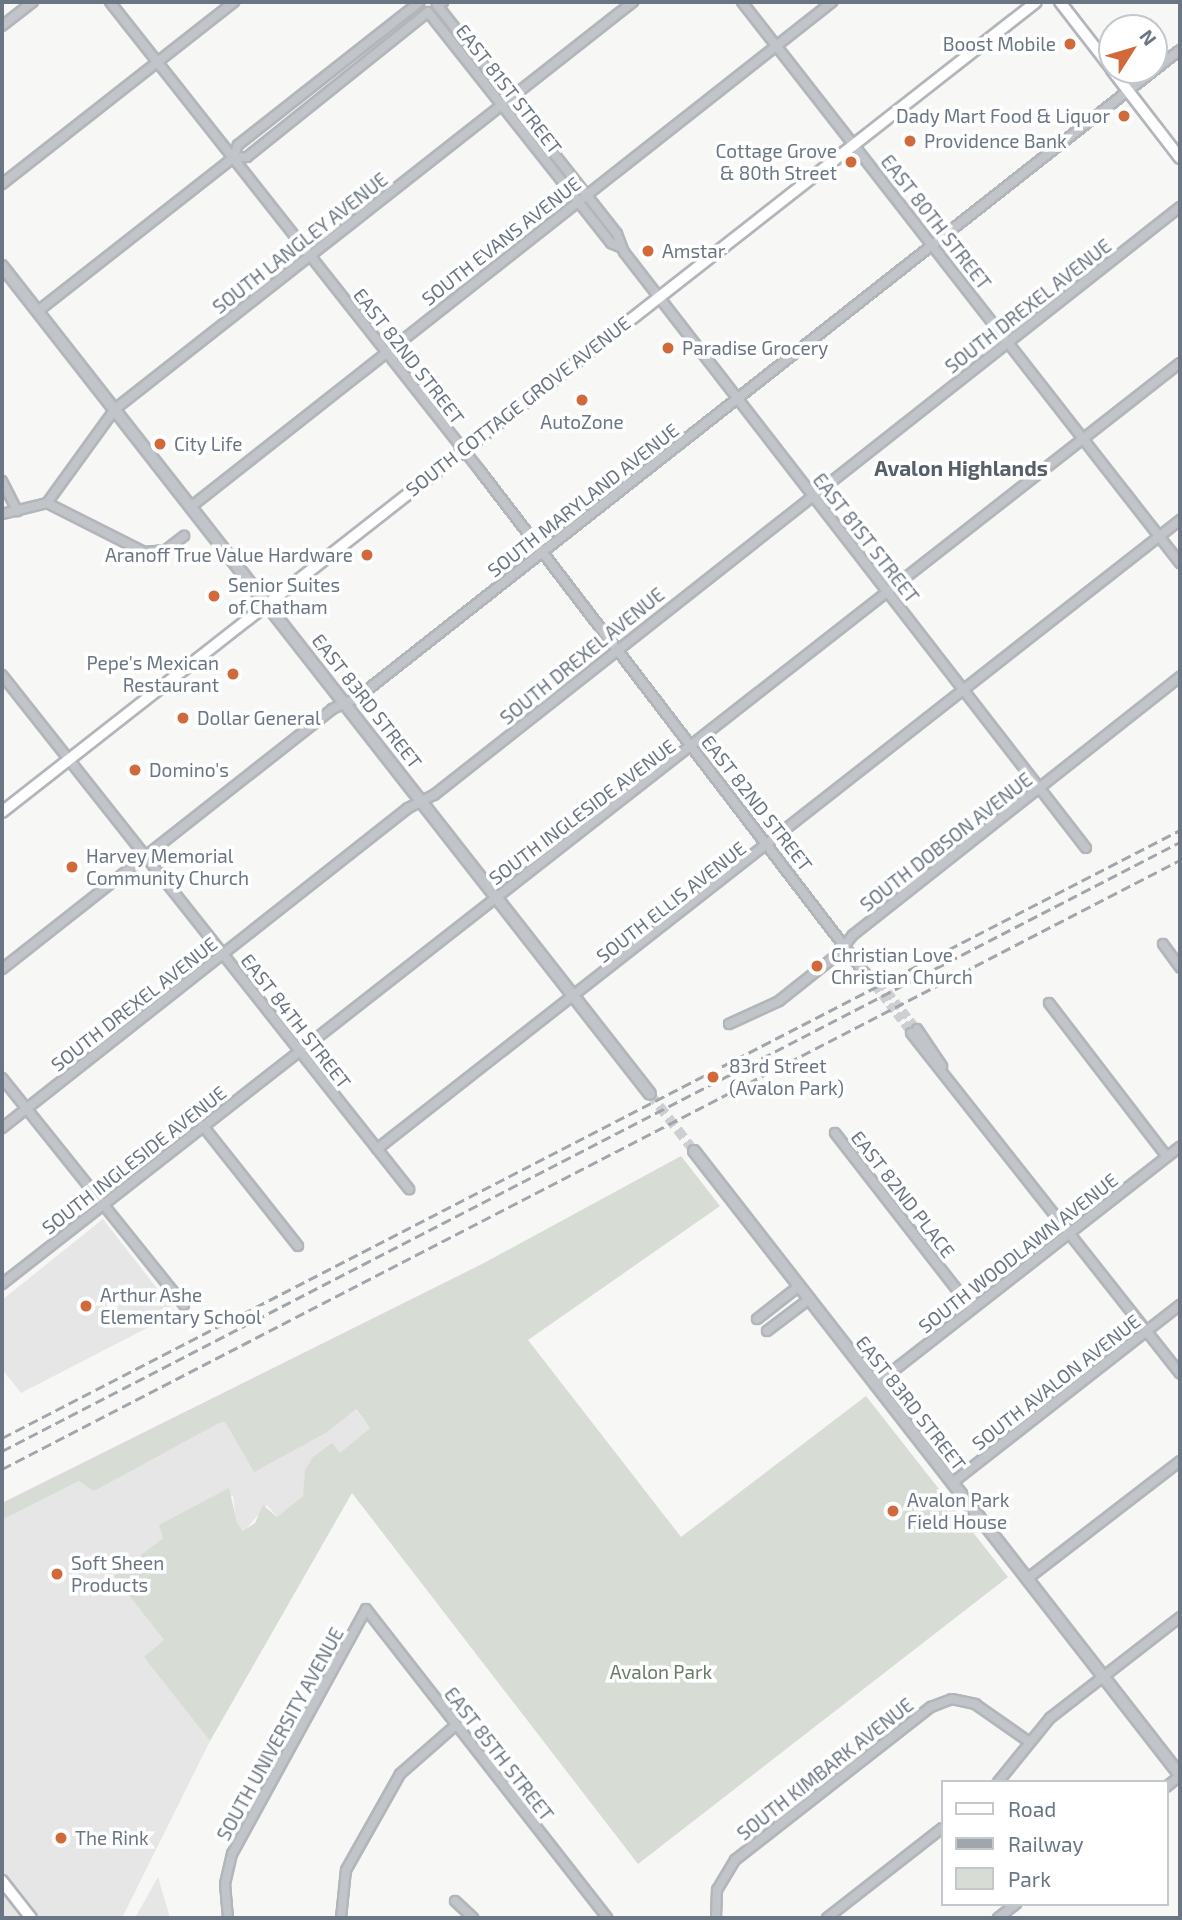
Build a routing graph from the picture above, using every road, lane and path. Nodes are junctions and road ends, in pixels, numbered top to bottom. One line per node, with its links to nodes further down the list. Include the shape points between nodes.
1 (33, 2): 12 (street)
2 (110, 2): 16 (street, EAST 82ND STREET)
3 (234, 2): 16 (street)
4 (633, 2): 21 (street, SOUTH LANGLEY AVENUE)
5 (742, 2): 13 (street, EAST 80TH STREET)
6 (832, 2): 13 (street, SOUTH EVANS AVENUE)
7 (1036, 2): 23 (main road, SOUTH COTTAGE GROVE AVENUE)
8 (1060, 2): 15 (main road)
9 (421, 3): 11 (street, EAST 81ST STREET); 17 (street)
10 (439, 3): 11 (street); 21 (street, EAST 81ST STREET)
11 (428, 12): 20 (street); 22 (street, EAST 81ST STREET)
12 (2, 26)
13 (777, 45): 23 (street, EAST 80TH STREET); 27 (street, SOUTH EVANS AVENUE)
14 (1180, 50): 19 (street, SOUTH MARYLAND AVENUE)
15 (1098, 52)
16 (158, 62): 24 (street, EAST 82ND STREET); 26 (street)
17 (320, 80): 20 (street); 24 (street, via 238,145)
18 (1123, 84): 19 (main road)
19 (1128, 91): 25 (main road); 29 (street, SOUTH MARYLAND AVENUE)
20 (330, 92): 24 (street, via 247,157)
21 (510, 98): 22 (street, SOUTH LANGLEY AVENUE); 27 (street, EAST 81ST STREET)
22 (501, 106): 27 (street, EAST 81ST STREET); 30 (street, SOUTH LANGLEY AVENUE)
23 (853, 142): 29 (street, EAST 80TH STREET); 32 (main road, SOUTH COTTAGE GROVE AVENUE)
24 (233, 158): 30 (street, EAST 82ND STREET); 33 (street)
25 (1180, 158)
26 (2, 184)
27 (582, 198): 32 (street, EAST 81ST STREET); 35 (street, SOUTH EVANS AVENUE)
28 (1180, 207): 34 (street, SOUTH DREXEL AVENUE)
29 (933, 244): 34 (street, EAST 80TH STREET); 37 (street, SOUTH MARYLAND AVENUE)
30 (310, 256): 35 (street, EAST 82ND STREET); 38 (street, SOUTH LANGLEY AVENUE)
31 (2, 266): 33 (street, EAST 83RD STREET)
32 (658, 296): 37 (street, EAST 81ST STREET); 40 (main road, SOUTH COTTAGE GROVE AVENUE)
33 (38, 311): 38 (street, EAST 83RD STREET)
34 (1008, 341): 39 (street, EAST 80TH STREET); 42 (street, SOUTH DREXEL AVENUE)
35 (386, 352): 40 (street, EAST 82ND STREET); 44 (street, SOUTH EVANS AVENUE)
36 (1180, 363): 39 (street, SOUTH INGLESIDE AVENUE)
37 (738, 398): 42 (street, EAST 81ST STREET); 50 (street, SOUTH MARYLAND AVENUE)
38 (114, 409): 43 (street, SOUTH LANGLEY AVENUE); 44 (street, EAST 83RD STREET)
39 (1084, 439): 49 (street, EAST 80TH STREET); 52 (street, SOUTH INGLESIDE AVENUE)
40 (462, 449): 50 (street, EAST 82ND STREET); 53 (main road, SOUTH COTTAGE GROVE AVENUE)
41 (2, 481): 45 (street)
42 (813, 495): 52 (street, EAST 81ST STREET); 54 (street, SOUTH DREXEL AVENUE)
43 (47, 503): 45 (street); 48 (street, via 144,552 166,550)
44 (191, 506): 53 (street, EAST 83RD STREET)
45 (17, 511): 46 (street)
46 (2, 514)
47 (1180, 520): 49 (street, SOUTH ELLIS AVENUE)
48 (184, 536)
49 (1159, 536): 51 (street, EAST 80TH STREET); 57 (street, SOUTH ELLIS AVENUE)
50 (542, 552): 54 (street, EAST 82ND STREET); 58 (street, SOUTH MARYLAND AVENUE)
51 (1180, 563)
52 (889, 593): 57 (street, EAST 81ST STREET); 59 (street, SOUTH INGLESIDE AVENUE)
53 (268, 603): 58 (street, EAST 83RD STREET); 60 (main road, SOUTH COTTAGE GROVE AVENUE)
54 (617, 648): 59 (street, EAST 82ND STREET); 62 (street, SOUTH DREXEL AVENUE)
55 (2, 675): 60 (street, EAST 84TH STREET)
56 (1180, 677): 61 (street, SOUTH DOBSON AVENUE)
57 (965, 691): 61 (street, EAST 81ST STREET); 64 (street, SOUTH ELLIS AVENUE)
58 (346, 702): 62 (street, EAST 83RD STREET); 66 (street, SOUTH MARYLAND AVENUE)
59 (693, 747): 64 (street, EAST 82ND STREET); 67 (street, SOUTH INGLESIDE AVENUE)
60 (69, 760): 63 (main road, SOUTH COTTAGE GROVE AVENUE); 66 (street, EAST 84TH STREET)
61 (1040, 788): 65 (street, EAST 81ST STREET); 68 (street, SOUTH DOBSON AVENUE)
62 (423, 801): 67 (street, EAST 83RD STREET); 70 (street, SOUTH DREXEL AVENUE)
63 (2, 812)
64 (769, 845): 68 (street, EAST 82ND STREET); 74 (street, SOUTH ELLIS AVENUE)
65 (1086, 848)
66 (145, 856): 70 (street, EAST 84TH STREET); 72 (street, SOUTH MARYLAND AVENUE)
67 (497, 897): 74 (street, EAST 83RD STREET); 78 (street, SOUTH INGLESIDE AVENUE)
68 (845, 944): 73 (street, EAST 82ND STREET); 76 (street, SOUTH DOBSON AVENUE, via 779,1001)
69 (1163, 944): 71 (street)
70 (223, 954): 78 (street, EAST 84TH STREET); 81 (street, SOUTH DREXEL AVENUE)
71 (1180, 967)
72 (2, 969)
73 (870, 974)
74 (573, 996): 80 (street, EAST 83RD STREET); 86 (street, SOUTH ELLIS AVENUE)
75 (1049, 1003): 88 (street)
76 (729, 1024)
77 (914, 1031): 91 (street)
78 (299, 1050): 82 (street, SOUTH INGLESIDE AVENUE); 86 (street, EAST 84TH STREET)
79 (2, 1078): 81 (street)
80 (650, 1094)
81 (27, 1108): 83 (street, SOUTH DREXEL AVENUE); 90 (street)
82 (203, 1126): 90 (street, SOUTH INGLESIDE AVENUE); 92 (street)
83 (2, 1128)
84 (835, 1133): 98 (street, EAST 82ND PLACE)
85 (1180, 1147): 88 (street, SOUTH WOODLAWN AVENUE)
86 (377, 1149): 89 (street, EAST 84TH STREET)
87 (694, 1151): 94 (street, EAST 83RD STREET)
88 (1167, 1157): 91 (street, SOUTH WOODLAWN AVENUE)
89 (409, 1189)
90 (104, 1204): 93 (street, SOUTH INGLESIDE AVENUE); 96 (street)
91 (1070, 1232): 98 (street, SOUTH WOODLAWN AVENUE); 101 (street)
92 (298, 1246)
93 (2, 1284)
94 (798, 1287): 95 (street, EAST 83RD STREET); 99 (street)
95 (808, 1300): 100 (street); 103 (street, EAST 83RD STREET)
96 (184, 1305)
97 (1180, 1305): 101 (street, SOUTH AVALON AVENUE)
98 (972, 1309): 103 (street, SOUTH WOODLAWN AVENUE)
99 (757, 1319)
100 (767, 1331)
101 (1147, 1331): 102 (street); 105 (street, SOUTH AVALON AVENUE)
102 (1180, 1374)
103 (875, 1385): 105 (street, EAST 83RD STREET)
104 (1180, 1461): 106 (street)
105 (952, 1483): 106 (street, EAST 83RD STREET)
106 (1027, 1579): 109 (street, EAST 83RD STREET)
107 (366, 1609): 110 (street, EAST 85TH STREET); 119 (street, SOUTH UNIVERSITY AVENUE, via 232,1854 225,1884)
108 (1180, 1617): 109 (street)
109 (1104, 1676): 111 (street); 112 (street, EAST 83RD STREET)
110 (456, 1726): 120 (street, via 400,1774 346,1870); 122 (street, EAST 85TH STREET)
111 (1028, 1741): 113 (street); 123 (street, SOUTH KIMBARK AVENUE, via 975,1704 952,1699 931,1707 735,1860 717,1890)
112 (1180, 1776)
113 (999, 1780)
114 (940, 1830): 124 (street)
115 (2, 1881): 118 (main road)
116 (455, 1901): 121 (street)
117 (1013, 1906): 125 (street)
118 (31, 1918)
119 (228, 1918)
120 (341, 1918)
121 (473, 1918)
122 (607, 1918)
123 (716, 1918)
124 (827, 1918)
125 (998, 1918)

